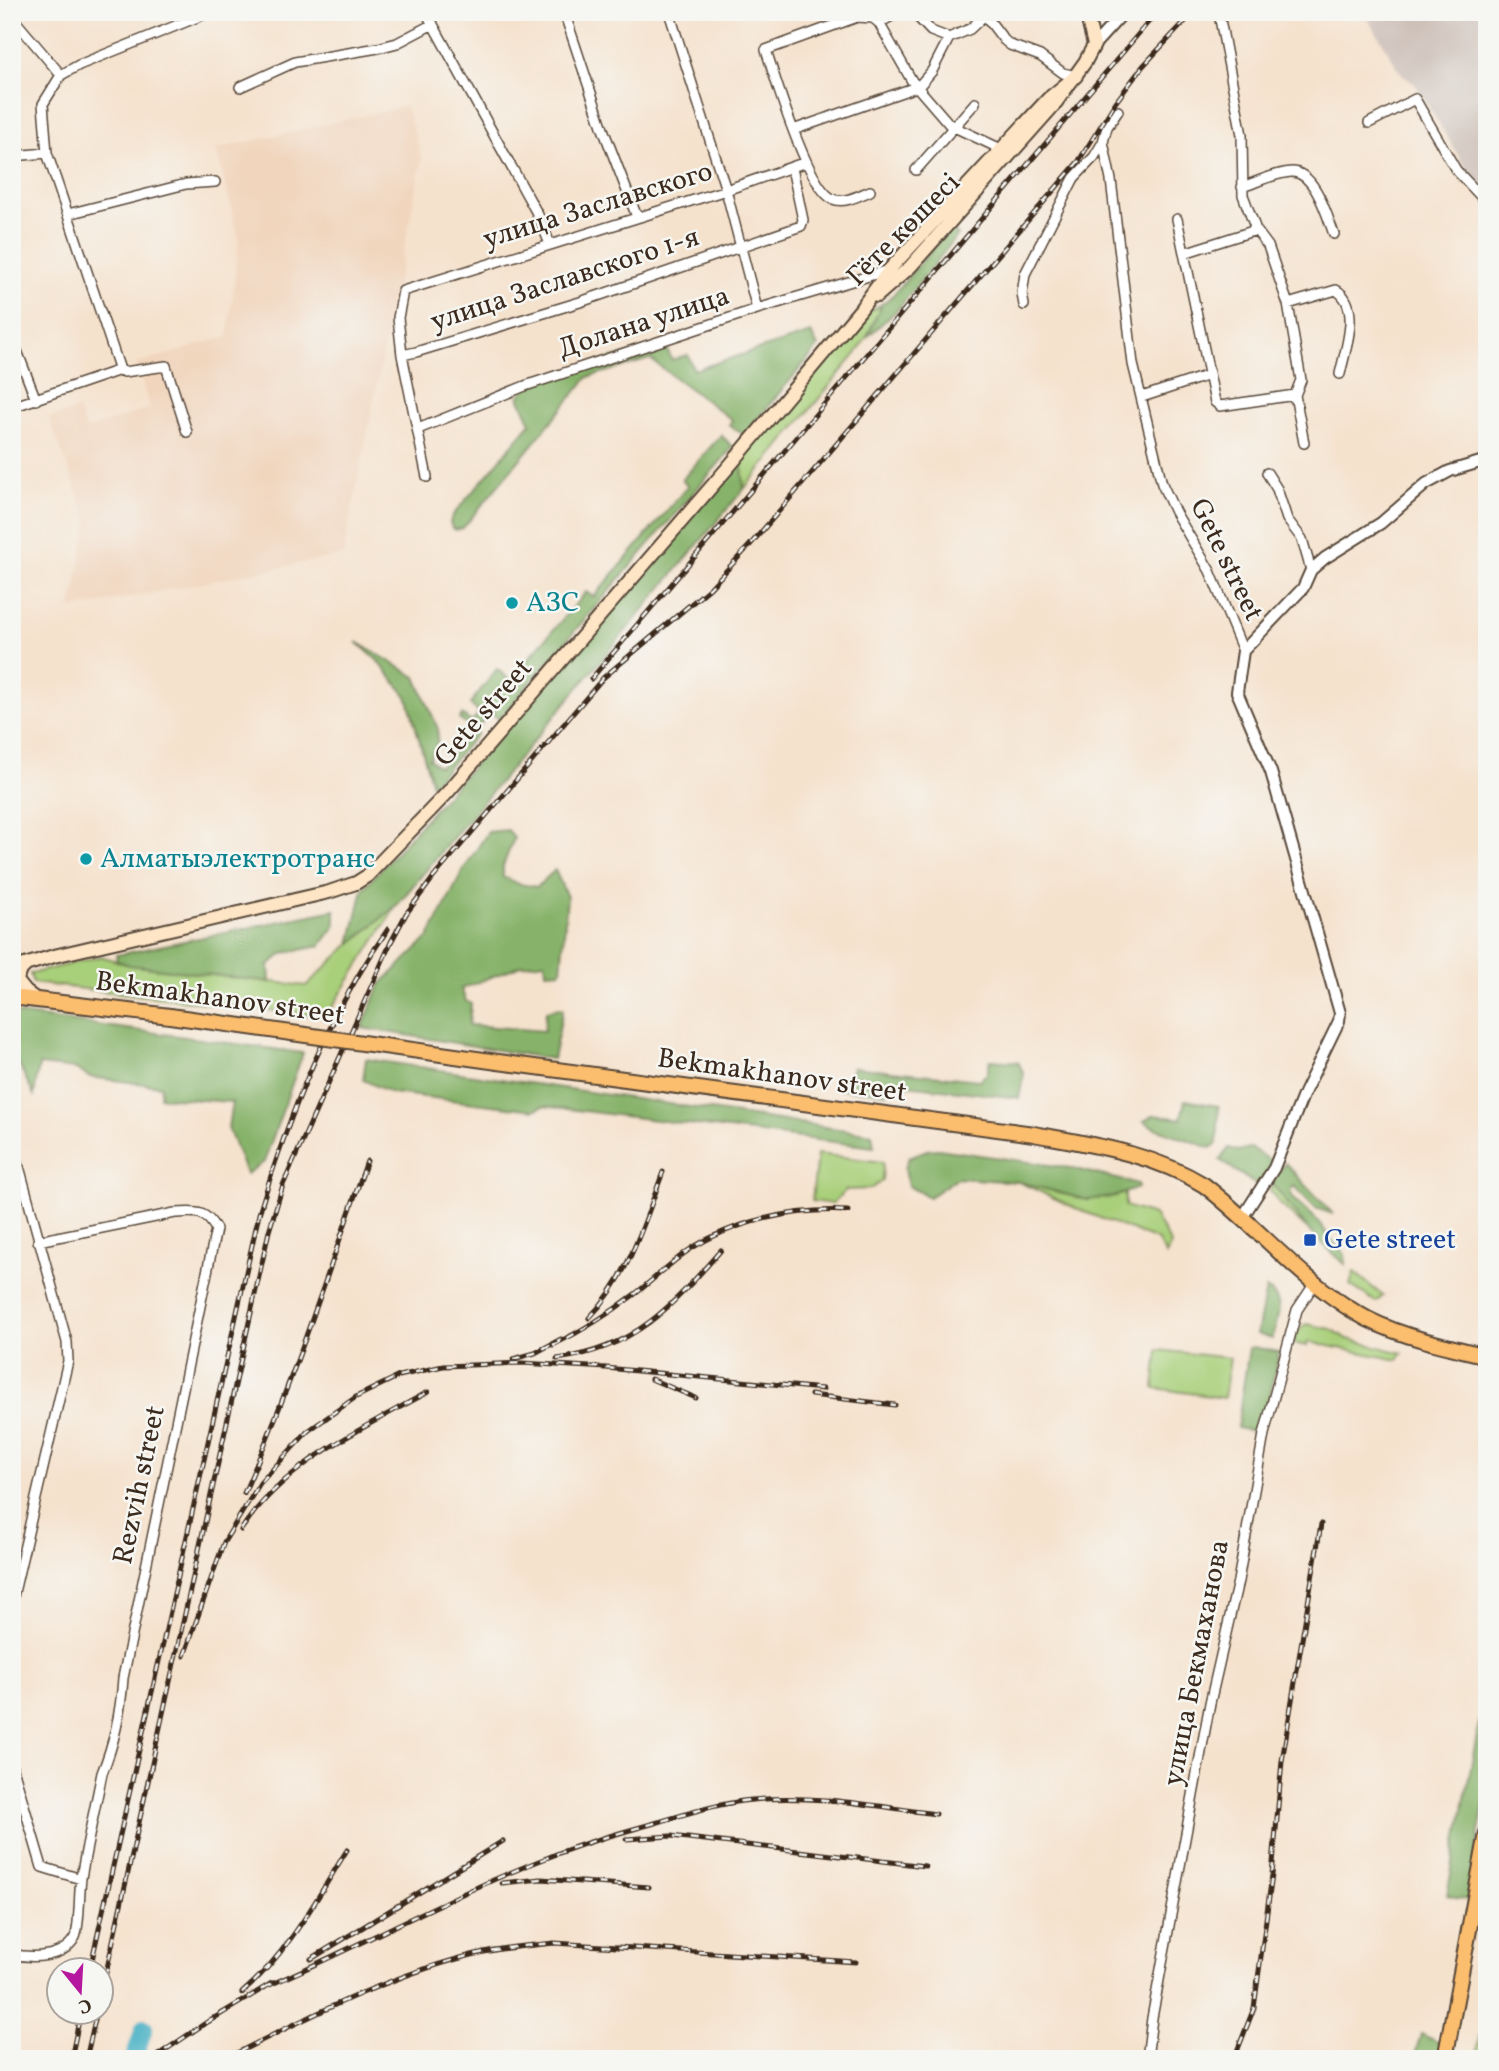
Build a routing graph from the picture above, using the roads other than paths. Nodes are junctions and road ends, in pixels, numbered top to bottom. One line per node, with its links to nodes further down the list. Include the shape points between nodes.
1 (210, 12): 16 (street)
2 (426, 12): 13 (street)
3 (564, 12): 38 (street)
4 (669, 12): 34 (street)
5 (899, 12): 12 (street)
6 (913, 12): 14 (street, via 931,31)
7 (1086, 12): 15 (main road)
8 (1124, 12): 15 (street)
9 (987, 14): 14 (street, via 970,29); 17 (street, via 1010,45)
10 (1219, 14): 33 (street, via 1242,135)
11 (12, 17): 16 (street)
12 (879, 23): 18 (street); 24 (street, via 857,17 766,50)
13 (433, 24): 19 (street, via 397,43 295,62); 42 (street)
14 (948, 38): 18 (street)
15 (1094, 45): 17 (main road, Гёте көшесі)
16 (61, 75): 27 (street, via 43,104)
17 (1076, 76): 26 (main road, Гёте көшесі); 49 (main road, Гёте көшесі, via 910,267)
18 (919, 86): 23 (street); 24 (street)
19 (240, 87)
20 (975, 103): 23 (street)
21 (1118, 111): 25 (street)
22 (1369, 123): 36 (street, via 1415,99 1456,170)
23 (954, 127): 26 (street); 31 (street)
24 (793, 130): 29 (street)
25 (1103, 142): 47 (street, via 1074,178 1026,274); 56 (street, Gete street, via 1133,364)
26 (1001, 149): 45 (main road, Гёте көшесі)
27 (47, 153): 28 (street); 37 (street)
28 (12, 156)
29 (806, 162): 30 (street, улица Заславского); 35 (street, via 836,201)
30 (792, 168): 34 (street, улица Заславского); 43 (street, улица Заславского 1-я, via 802,224)
31 (916, 170)
32 (215, 182): 37 (street, via 186,184)
33 (1242, 187): 40 (street); 41 (street, via 1285,173 1302,174 1322,201)
34 (726, 190): 38 (street, улица Заславского); 43 (street)
35 (870, 191)
36 (1487, 203)
37 (68, 214): 52 (street)
38 (637, 217): 42 (street, улица Заславского)
39 (1177, 219): 44 (street)
40 (1256, 230): 44 (street); 46 (street, via 1268,246)
41 (1334, 234)
42 (550, 244): 51 (street, улица Заславского, via 403,291 398,318)
43 (741, 245): 48 (street); 51 (street, улица Заславского 1-я, via 580,302)
44 (1184, 253): 54 (street)
45 (889, 270): 48 (street, Долана улица); 49 (main road, Гёте көшесі)
46 (1288, 304): 53 (street, via 1336,290 1343,295 1349,327); 55 (street, via 1301,380)
47 (1024, 305)
48 (758, 309): 59 (street, Долана улица, via 525,386)
49 (860, 310): 67 (main road, Gete street, via 447,793 367,876 330,892)
50 (12, 338): 57 (street)
51 (402, 355): 59 (street)
52 (120, 370): 57 (street); 60 (street, via 166,366)
53 (1340, 374)
54 (1209, 375): 55 (street, via 1215,402 1220,405); 56 (street)
55 (1295, 395): 61 (street)
56 (1142, 397): 66 (street, Gete street, via 1162,484 1210,571)
57 (36, 400): 58 (street)
58 (12, 407)
59 (418, 429): 64 (street)
60 (187, 432)
61 (1304, 443)
62 (1487, 460): 65 (street, via 1426,484 1381,523)
63 (1267, 473): 65 (street, via 1287,519 1302,539)
64 (427, 477)
65 (1311, 570): 66 (street, via 1303,588)
66 (1243, 651): 72 (street, Gete street, via 1237,692 1271,772 1340,1013 1274,1168)
67 (28, 964): 68 (main road, Gete street); 70 (main road, via 17,981)
68 (12, 969)
69 (12, 997): 70 (main road, Bekmakhanov street)
70 (37, 1000): 72 (main road, Bekmakhanov street, bridge, via 1118,1149 1183,1172)
71 (12, 1141): 73 (street)
72 (1242, 1218): 74 (main road, Bekmakhanov street)
73 (38, 1241): 76 (street, via 67,1342 68,1361); 79 (street, Rezvih street, via 175,1213 198,1212 209,1217 216,1229)
74 (1315, 1283): 75 (main road, Bekmakhanov street, via 1375,1323); 81 (street, улица Бекмаханова, via 1297,1310 1264,1434 1210,1703)
75 (1487, 1356)
76 (12, 1601)
77 (12, 1765): 79 (street, via 42,1867)
78 (1487, 1833): 82 (main road)
79 (81, 1879): 80 (street, Rezvih street, via 76,1936 50,1955 26,1958)
80 (12, 1954)
81 (1147, 2059)
82 (1446, 2059)

